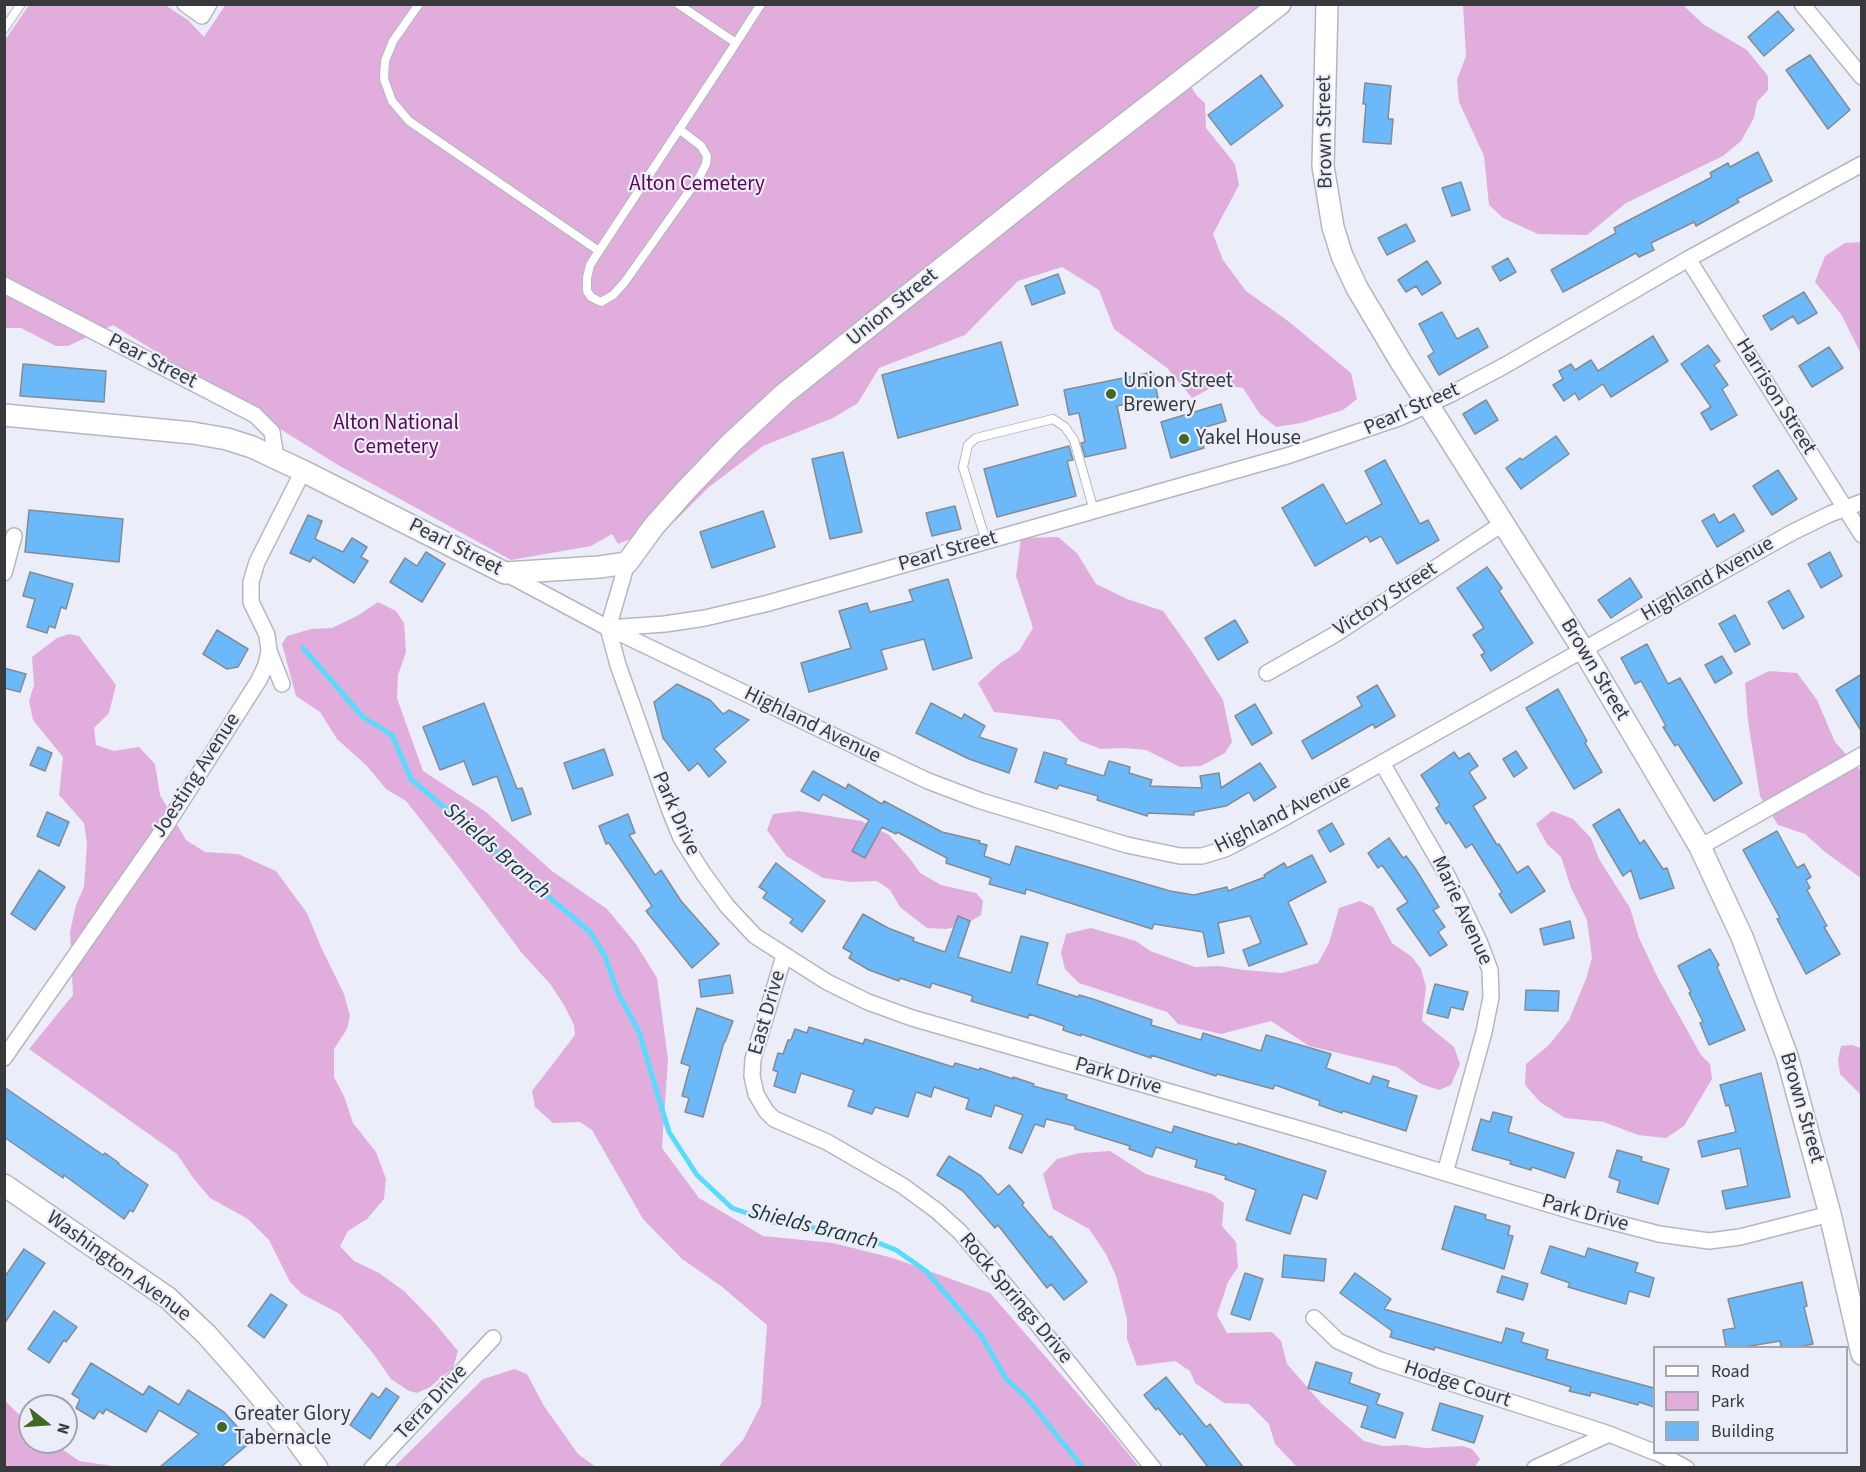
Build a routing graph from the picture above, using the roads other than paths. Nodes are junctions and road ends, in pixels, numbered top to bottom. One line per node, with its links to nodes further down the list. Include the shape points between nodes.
1 (21, 4): 10 (lane)
2 (185, 4): 9 (street)
3 (418, 4): 15 (lane, via 393,41 385,61 384,79 392,101 409,121)
4 (678, 4): 11 (lane)
5 (761, 4): 11 (lane)
6 (1280, 4): 29 (street, Union Street, via 784,394 686,490)
7 (1327, 4): 18 (street, Brown Street, via 1322,142 1325,189 1333,227 1357,288)
8 (1802, 4): 12 (street)
9 (205, 10)
10 (4, 28)
11 (736, 43): 13 (lane)
12 (1862, 76)
13 (679, 129): 15 (lane); 15 (lane, via 701,146 707,156 706,164 624,283 602,302 587,291 590,265)
14 (1862, 164): 16 (street, Pearl Street)
15 (599, 251)
16 (1688, 259): 18 (street, Pearl Street, via 1504,366); 23 (street, Harrison Street)
17 (4, 285): 20 (street, Pear Street, via 255,415 272,432)
18 (1428, 405): 24 (street, Pearl Street, via 1345,438); 25 (street, Brown Street)
19 (4, 415): 20 (street, Pearl Street, via 193,433 227,439)
20 (276, 458): 21 (street, Pearl Street)
21 (303, 471): 31 (street, Pearl Street); 33 (street, via 256,562 251,582 251,602 267,635)
22 (1862, 502): 23 (street, Highland Avenue)
23 (1845, 507): 26 (street, Harrison Street); 34 (street, Highland Avenue, via 1793,532)
24 (1094, 511): 28 (street, Pearl Street); 28 (lane, via 1074,440 1053,419 975,438 968,445 963,467)
25 (1502, 524): 34 (street, Brown Street); 35 (street, Victory Street)
26 (1862, 535)
27 (14, 536): 30 (street)
28 (986, 541): 32 (street, Pearl Street, via 705,618)
29 (627, 562): 31 (street); 32 (street)
30 (4, 573)
31 (505, 573): 32 (street, Pearl Street)
32 (608, 628): 38 (street, Highland Avenue, via 928,781 981,801 1150,851 1202,856 1225,849); 40 (street, Park Drive, via 650,758 681,838 727,906 755,936)
33 (269, 651): 36 (street); 41 (street, Joesting Avenue, via 259,680 167,824)
34 (1584, 651): 38 (street, Highland Avenue); 39 (street, Brown Street)
35 (1267, 673)
36 (282, 684)
37 (1862, 755): 39 (street)
38 (1382, 763): 43 (street, Marie Avenue, via 1448,877 1490,970 1491,997 1485,1032)
39 (1700, 847): 45 (street, Brown Street, via 1742,937 1787,1056)
40 (784, 956): 42 (street, East Drive, via 753,1059 756,1095 774,1119); 43 (street, Park Drive, via 868,1002 912,1018)
41 (4, 1058)
42 (854, 1156): 54 (street, Rock Springs Drive, via 903,1186 960,1233)
43 (1445, 1173): 45 (street, Park Drive, via 1590,1216 1694,1240 1740,1237)
44 (4, 1185): 52 (street, Washington Avenue, via 168,1298 245,1378)
45 (1830, 1214): 48 (street, Brown Street)
46 (1314, 1318): 49 (street, Hodge Court, via 1338,1341 1380,1360)
47 (493, 1338): 53 (street, Terra Drive)
48 (1862, 1354)
49 (1609, 1434): 50 (street, Hodge Court); 55 (street)
50 (1653, 1451)
51 (1659, 1454): 56 (street, Hodge Court)
52 (317, 1467)
53 (372, 1467)
54 (1153, 1467)
55 (1535, 1467)
56 (1686, 1467)

